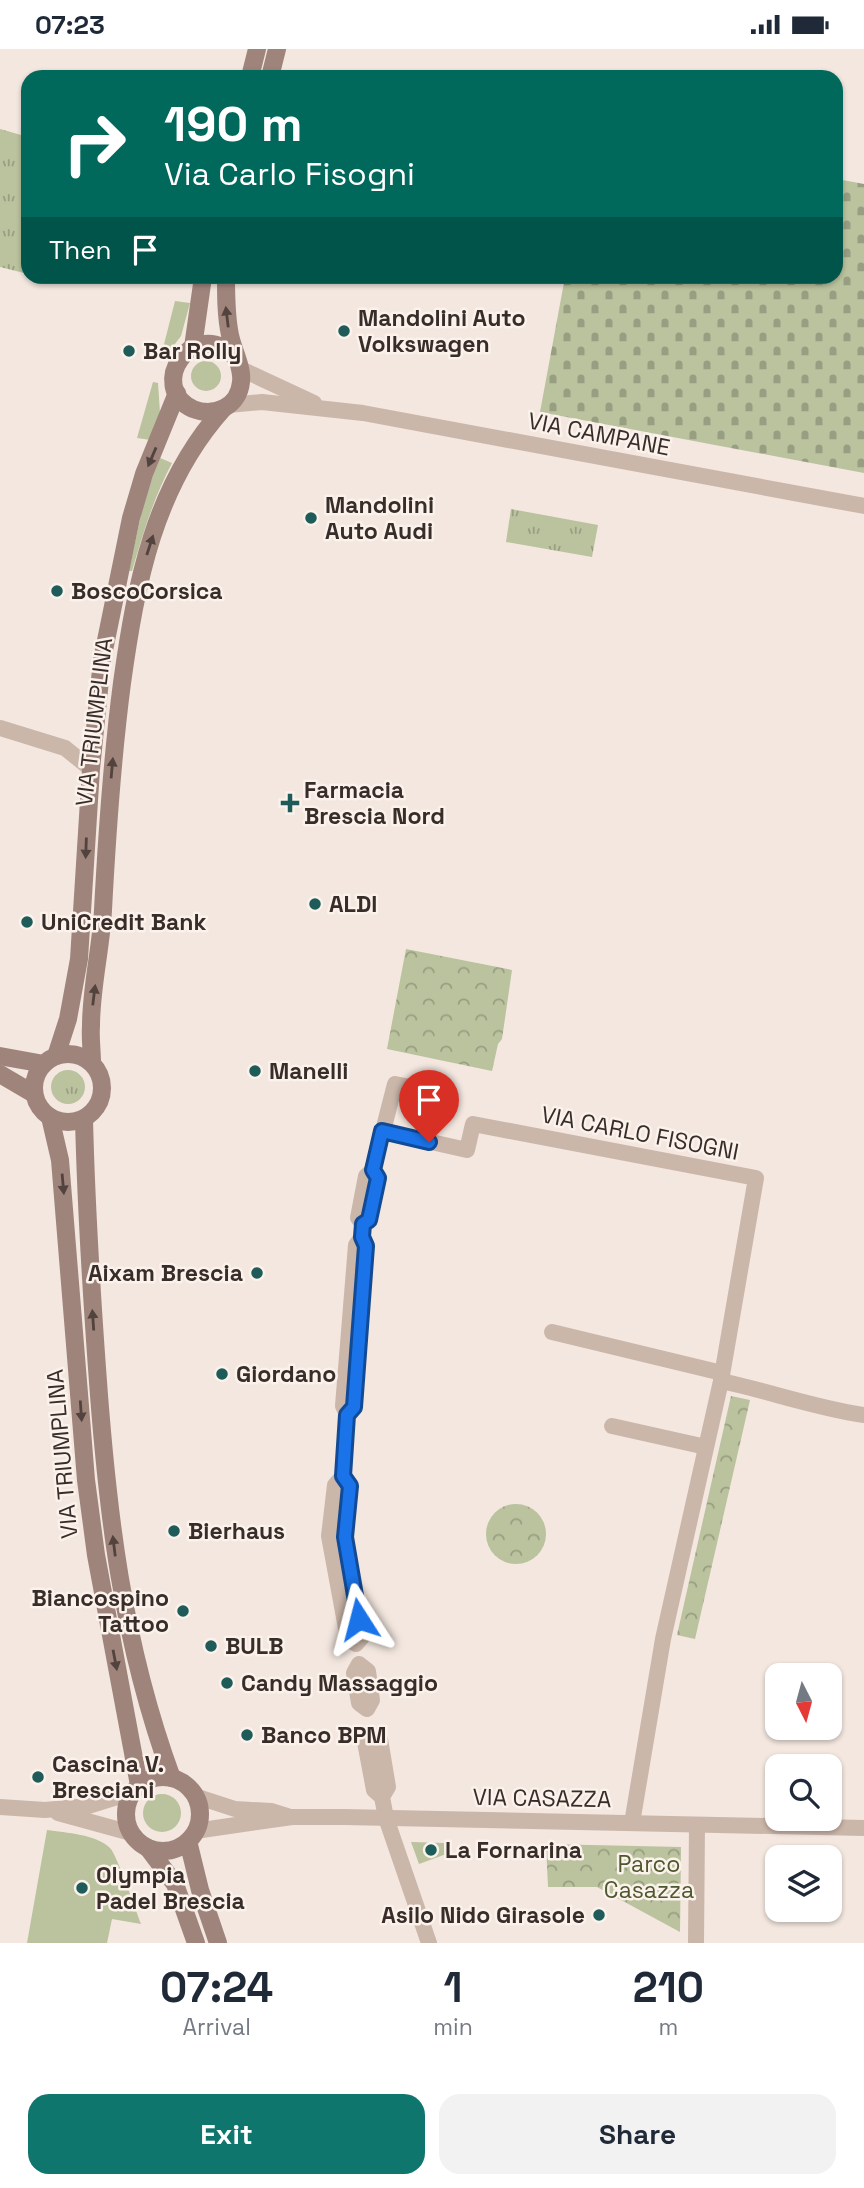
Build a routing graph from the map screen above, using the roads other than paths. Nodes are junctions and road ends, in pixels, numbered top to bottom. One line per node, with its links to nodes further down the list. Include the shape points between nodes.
1 (257, 49): 3 (main road)
2 (277, 49): 4 (main road)
3 (252, 70)
4 (272, 70)
5 (202, 284): 7 (main road, VIA TRIUMPLINA)
6 (226, 284): 8 (main road, VIA TRIUMPLINA, one-way to 6, via 226,313)
7 (193, 347): 8 (main road, via 216,345); 9 (main road, VIA TRIUMPLINA, via 175,367)
8 (238, 363): 10 (main road, VIA TRIUMPLINA, via 241,385); 11 (street, VIA CAMPANE)
9 (177, 393): 10 (main road, via 197,410 215,412); 14 (main road, VIA TRIUMPLINA, one-way to 14, via 144,474 117,580 102,660)
10 (225, 407): 11 (street, VIA CAMPANE, via 262,402); 17 (main road, VIA TRIUMPLINA, one-way to 10, via 90,1025 103,914 113,754 137,585 186,457)
11 (326, 408): 12 (street, VIA CAMPANE)
12 (864, 506)
13 (0, 728): 14 (street, VIA TRIUMPLINA, via 65,748)
14 (90, 769): 16 (main road, VIA TRIUMPLINA, one-way to 16, via 79,959 68,1019)
15 (0, 1056): 16 (main road)
16 (50, 1060): 17 (main road, via 75,1054); 20 (main road, VIA TRIUMPLINA, via 35,1077)
17 (92, 1063): 22 (main road, VIA TRIUMPLINA, via 103,1090 94,1112)
18 (0, 1074): 20 (main road)
19 (421, 1090): 23 (street, via 395,1084)
20 (34, 1094): 21 (main road, VIA TRIUMPLINA)
21 (50, 1117): 22 (main road, via 67,1122); 30 (main road, VIA TRIUMPLINA, one-way to 30, via 60,1160 86,1480)
22 (84, 1119): 29 (main road, VIA TRIUMPLINA, one-way to 22, via 145,1697 113,1543 93,1319)
23 (382, 1131): 25 (street, VIA CARLO FISOGNI, via 467,1150 473,1124 756,1178); 35 (street, via 358,1218 366,1246 354,1407 347,1415 343,1476 350,1486 345,1537 362,1637 356,1644 359,1664 368,1671 373,1700 367,1709 371,1734 380,1739 388,1787 382,1797)
24 (552, 1332): 25 (street)
25 (721, 1377): 26 (street); 28 (street, VIA CARLO FISOGNI)
26 (864, 1415)
27 (612, 1426): 28 (street)
28 (706, 1447): 36 (street, VIA CARLO FISOGNI, via 663,1639)
29 (172, 1778): 30 (main road, via 155,1778); 31 (main road)
30 (136, 1789): 33 (street, via 88,1806); 39 (main road, VIA TRIUMPLINA, via 126,1812)
31 (195, 1796): 34 (street, VIA CASAZZA, via 235,1809); 40 (main road, via 200,1814)
32 (0, 1807): 33 (street)
33 (45, 1810): 39 (street)
34 (292, 1817): 35 (street, VIA CASAZZA); 40 (street, VIA CASAZZA)
35 (386, 1818): 36 (street, VIA CASAZZA); 44 (street)
36 (632, 1823): 37 (street, VIA CASAZZA)
37 (696, 1825): 38 (street, VIA CASAZZA); 45 (street)
38 (864, 1828)
39 (131, 1833): 41 (main road)
40 (191, 1836): 41 (main road, via 169,1850); 43 (main road, via 200,1890)
41 (148, 1847): 42 (main road, via 175,1884)
42 (196, 1943)
43 (218, 1943)
44 (429, 1943)
45 (696, 1943)

